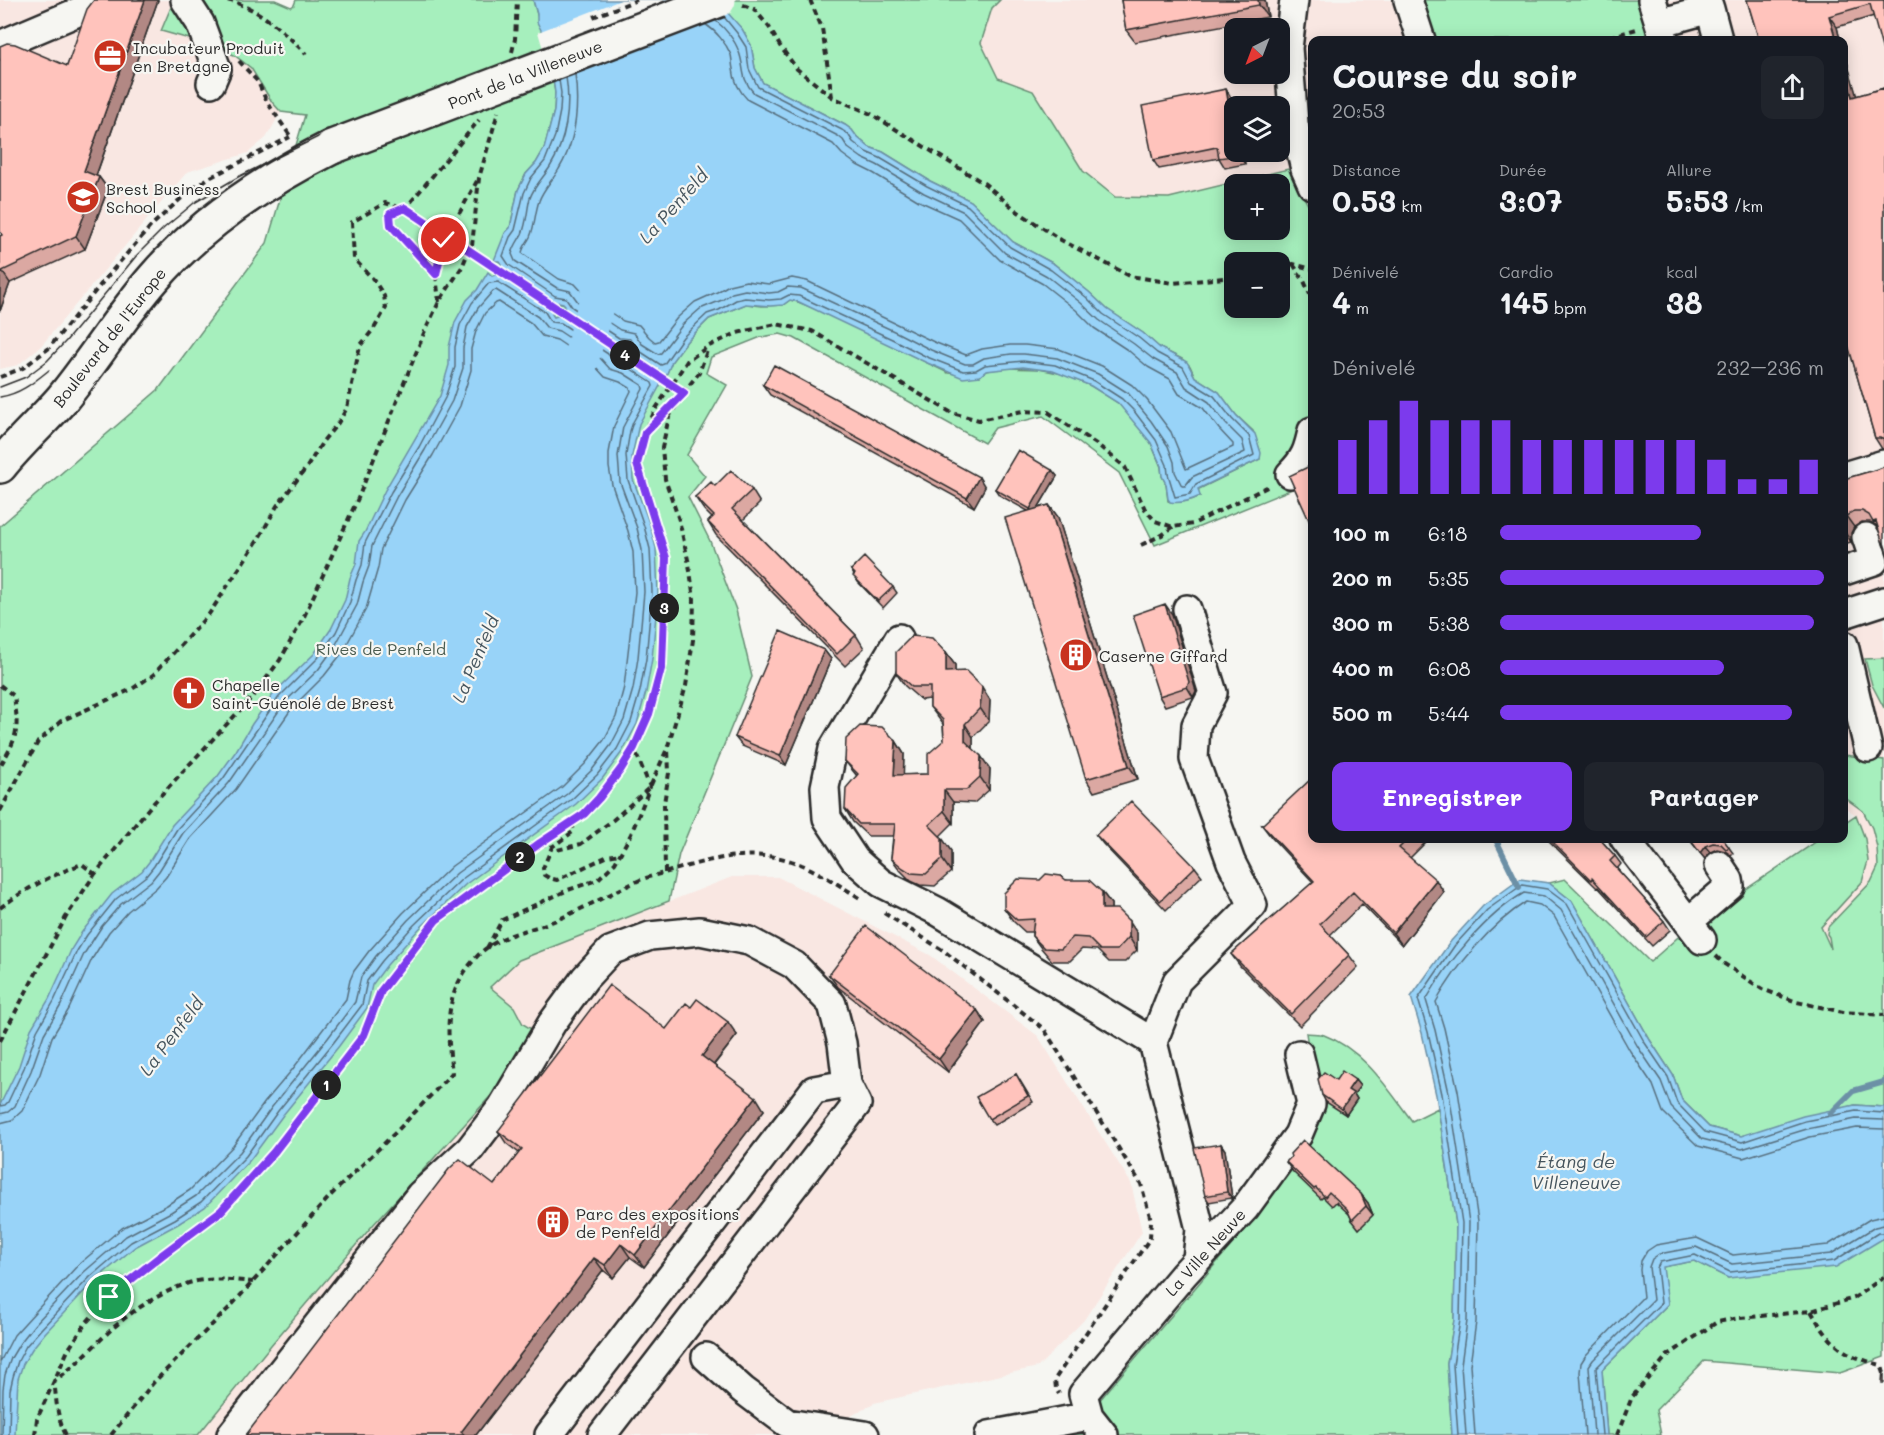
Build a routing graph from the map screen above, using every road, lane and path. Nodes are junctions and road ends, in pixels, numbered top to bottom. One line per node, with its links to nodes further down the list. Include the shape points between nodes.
1 (90, 0): 14 (street, via 87,8)
2 (185, 0): 13 (street)
3 (227, 0): 15 (path, via 254,9)
4 (810, 0): 17 (path, via 822,28)
5 (1294, 0): 23 (street, via 1288,48 1294,124)
6 (1408, 0): 10 (street)
7 (727, 1): 17 (path, via 754,9 796,69); 22 (main road, Pont de la Villeneuve, bridge)
8 (1709, 4): 9 (street); 12 (street)
9 (1658, 21): 11 (path)
10 (1420, 36)
11 (1612, 36)
12 (1717, 36)
13 (207, 40): 16 (street, via 217,69); 21 (path, via 243,64)
14 (0, 45)
15 (306, 54)
16 (212, 83)
17 (832, 97): 33 (path, via 870,114 985,184 1061,240 1130,276 1173,283)
18 (500, 107): 19 (path)
19 (493, 112)
20 (486, 116): 24 (path, via 478,120)
21 (291, 137)
22 (332, 147): 40 (main road, Boulevard de l'Europe, via 300,163 201,231 137,299 60,401)
23 (1308, 176)
24 (405, 208): 32 (path, via 390,214 391,225); 37 (path, bridge); 59 (path, via 385,203 352,222 354,259 380,288 386,308 360,346 347,408 338,423 277,506 209,614 153,675 132,689 61,721 38,741)
25 (450, 232): 27 (path, via 479,178)
26 (444, 240): 32 (path)
27 (472, 246)
28 (467, 255): 35 (path)
29 (1293, 264): 30 (path); 31 (path); 34 (path)
30 (1290, 265)
31 (1308, 268)
32 (436, 274): 35 (path)
33 (1224, 278)
34 (1308, 290)
35 (439, 302): 67 (path, via 359,496 280,660 253,696 148,809)
36 (709, 346): 37 (path, via 699,373); 38 (path, via 687,361); 44 (path, via 737,333 776,324 812,331 952,413 979,420 1023,411 1047,412 1125,467 1145,509 1155,521)
37 (682, 392): 38 (path); 54 (path, via 669,417 662,448 664,479 689,564 693,640 686,686)
38 (645, 433): 55 (path, via 637,464 666,558 662,665 649,714)
39 (1308, 449): 42 (street)
40 (3, 460)
41 (1884, 464): 43 (street)
42 (1290, 474): 44 (path, via 1193,524)
43 (1848, 476)
44 (1173, 527): 46 (path)
45 (1866, 537): 47 (street, via 1874,561)
46 (1141, 545)
47 (1848, 570)
48 (1884, 601): 50 (street)
49 (1187, 609): 75 (street, via 1213,693 1196,725 1194,759 1231,862 1252,905 1178,981)
50 (1848, 613)
51 (899, 638): 75 (street, via 833,748 825,787 827,818 855,860 881,883 937,911)
52 (1848, 665): 56 (street)
53 (0, 685): 57 (path, via 14,696 18,722 13,745)
54 (668, 746): 58 (path); 66 (path)
55 (634, 748): 58 (path); 60 (path, via 599,798)
56 (1865, 748)
57 (0, 766)
58 (650, 787): 63 (path, via 581,844); 64 (path)
59 (0, 812)
60 (572, 823): 61 (path); 63 (path, via 574,831)
61 (540, 843): 63 (path); 84 (path, via 436,920 381,991 364,1035 274,1152 221,1211 109,1297 68,1350)
62 (1628, 843): 71 (street)
63 (552, 848): 64 (path, via 543,868 544,874 557,880 608,856)
64 (621, 854): 72 (path, via 597,880 502,920)
65 (1719, 865): 71 (street, via 1730,879 1730,886)
66 (665, 873): 68 (path, via 723,858 765,856 799,862); 72 (path, via 643,879 553,921 512,933)
67 (95, 874): 69 (path, via 82,864 50,876); 74 (path, via 66,917)
68 (863, 900)
69 (0, 908)
70 (884, 913): 85 (path, via 944,951 1044,1029 1141,1184 1151,1220 1150,1238 1055,1379 1056,1389 1065,1402)
71 (1695, 931): 73 (path, via 1723,963 1761,989 1843,1012)
72 (487, 949): 80 (path, via 460,980 449,1009 452,1073 332,1194)
73 (1884, 1015)
74 (0, 1041)
75 (1153, 1042): 78 (street, via 1200,1229)
76 (1299, 1054): 78 (street, La Ville Neuve, via 1311,1104 1298,1135 1245,1208)
77 (847, 1084): 89 (street, via 832,1004 794,965 749,941 700,932 650,936 610,951 552,1023 502,1107 470,1149 420,1195); 90 (street, via 814,1090); 91 (street, via 857,1104)
78 (1197, 1259): 85 (street, La Ville Neuve, via 1083,1394)
79 (1884, 1277): 81 (path, via 1854,1298)
80 (253, 1282): 84 (path, via 197,1281 153,1299 121,1321); 88 (path, via 154,1382)
81 (1812, 1311): 83 (path, via 1833,1343 1861,1360 1881,1365); 94 (path, via 1717,1322 1667,1356 1632,1397)
82 (706, 1357): 92 (street, via 787,1423)
83 (1884, 1373)
84 (54, 1381): 86 (path, via 37,1419); 87 (path, via 59,1421)
85 (1088, 1423): 93 (street)
86 (35, 1435)
87 (66, 1435)
88 (111, 1435)
89 (231, 1435)
90 (549, 1435)
91 (602, 1435)
92 (865, 1435)
93 (989, 1435)
94 (1617, 1435)

